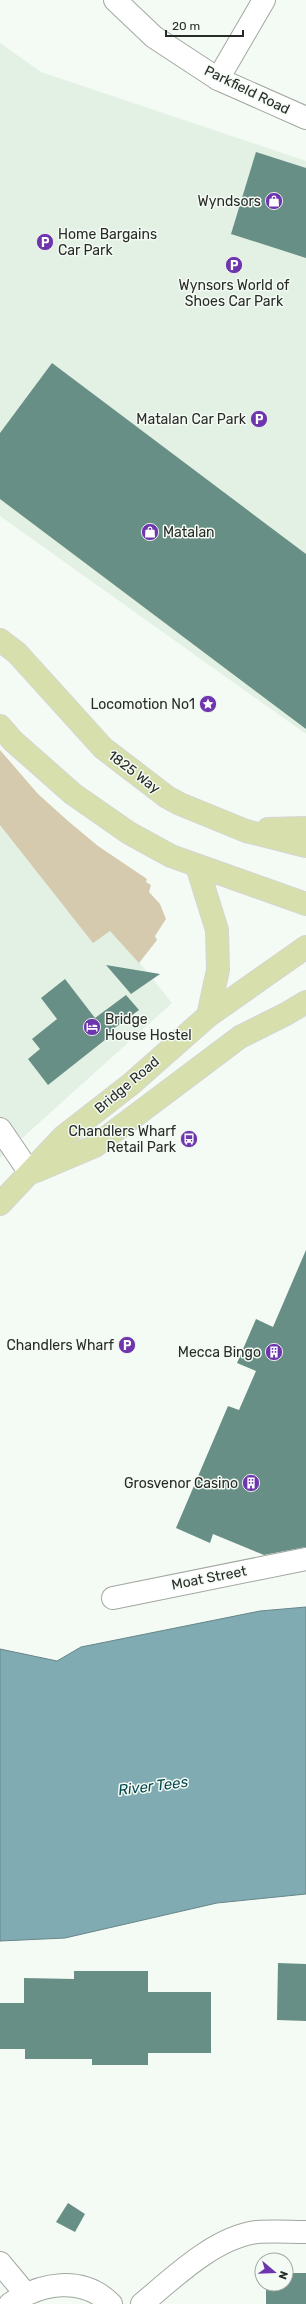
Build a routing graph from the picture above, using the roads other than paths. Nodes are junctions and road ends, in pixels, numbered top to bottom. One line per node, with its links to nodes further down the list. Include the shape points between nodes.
1 (115, 0): 3 (street, Parkfield Road, via 154,37)
2 (264, 0): 3 (street)
3 (218, 79): 4 (street, Parkfield Road)
4 (306, 118)
5 (0, 640): 8 (main road, 1825 Way, via 16,653 103,748 180,804)
6 (0, 726): 10 (main road, via 13,741 73,794 129,833 171,856)
7 (306, 828): 8 (main road)
8 (246, 830): 9 (main road, 1825 Way)
9 (306, 846)
10 (197, 866): 11 (main road); 14 (main road, via 217,930 218,970)
11 (306, 904)
12 (306, 947): 14 (main road, Bridge Road)
13 (306, 1002): 16 (main road, Bridge Road, via 240,1037 95,1146)
14 (208, 1016): 16 (main road, Bridge Road, via 131,1084 63,1137)
15 (0, 1129): 16 (street)
16 (30, 1173): 17 (main road, Bridge Road)
17 (0, 1204)
18 (306, 1559): 19 (street, Moat Street)
19 (113, 1598)
20 (306, 2232): 24 (street, via 257,2232 229,2240 181,2271)
21 (0, 2263): 22 (street)
22 (18, 2298): 23 (street, via 47,2286 69,2285 90,2290)
23 (111, 2304)
24 (142, 2304)

